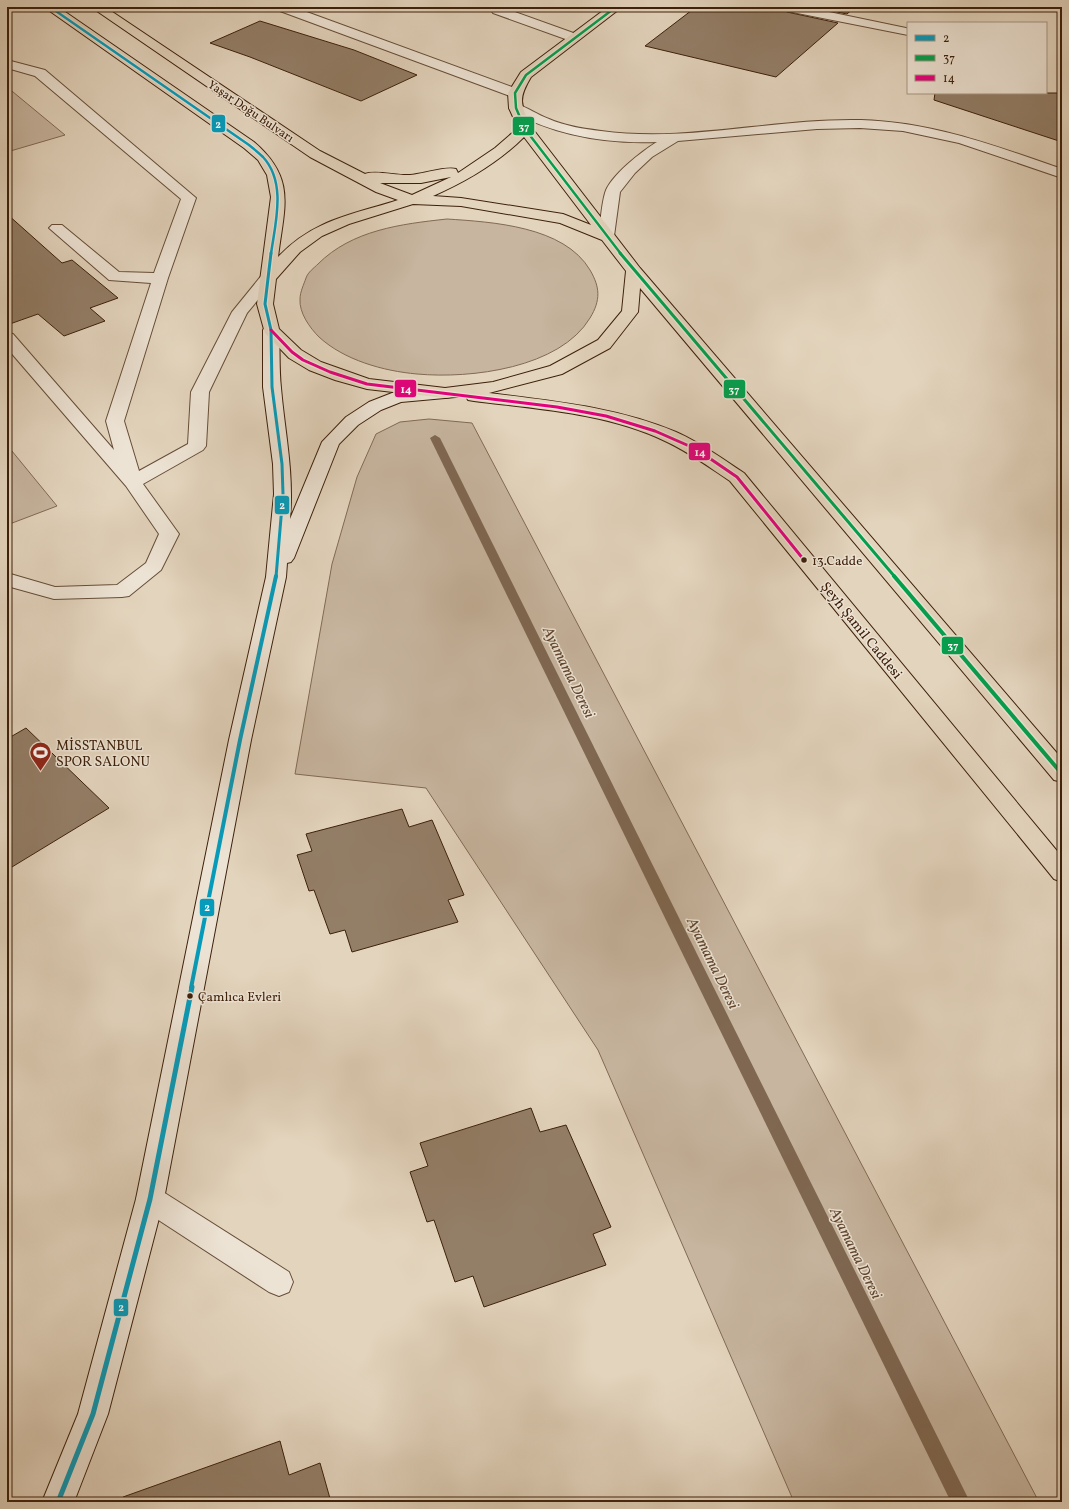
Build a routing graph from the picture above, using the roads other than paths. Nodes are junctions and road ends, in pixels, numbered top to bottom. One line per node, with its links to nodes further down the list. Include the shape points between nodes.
1 (50, 7): 22 (main road, Yaşar Doğu Bulvarı, via 250,145 264,158 274,176 278,197)
2 (97, 7): 15 (main road, Yaşar Doğu Bulvarı, via 298,143)
3 (616, 7): 8 (main road)
4 (787, 7): 7 (street)
5 (284, 8): 10 (street)
6 (496, 10): 8 (street)
7 (906, 32)
8 (575, 38): 10 (main road, via 526,75)
9 (7, 64): 21 (street, via 40,73 189,198)
10 (514, 93): 11 (main road)
11 (516, 108): 12 (main road); 13 (street, via 538,121 585,134)
12 (526, 129): 14 (main road); 19 (main road)
13 (674, 138): 16 (street, via 800,126 903,127 954,136); 19 (street, via 647,154 630,170 613,192)
14 (488, 160): 15 (main road, via 443,175 416,179 389,180); 17 (main road, via 464,175)
15 (350, 174): 17 (main road, Yaşar Doğu Bulvarı)
16 (1062, 174)
17 (412, 200): 19 (main road, via 461,202 563,219); 22 (main road, via 326,228 305,241)
18 (57, 228): 21 (street, via 115,277)
19 (606, 236): 20 (main road)
20 (634, 271): 25 (main road, via 630,312 604,344 556,370 494,387); 29 (main road)
21 (160, 278): 26 (street, via 115,421)
22 (268, 278): 23 (main road, Yaşar Doğu Bulvarı, via 266,304); 26 (street, via 240,312 200,392 197,446)
23 (271, 330): 25 (main road, via 295,354 315,366 341,376 367,384); 27 (street, via 272,387 283,494)
24 (7, 338): 26 (street)
25 (445, 393): 27 (street, via 398,397 375,406 352,421 331,442); 30 (main road, Şeyh Şamil Caddesi, via 606,416 655,431 696,449 737,477)
26 (133, 482): 28 (street, via 169,534 154,566 122,591 54,593)
27 (276, 577): 31 (street, via 240,740)
28 (7, 579)
29 (1062, 774)
30 (1062, 873)
31 (150, 1198): 32 (street); 33 (street, via 93,1414)
32 (279, 1282)
33 (58, 1502)

